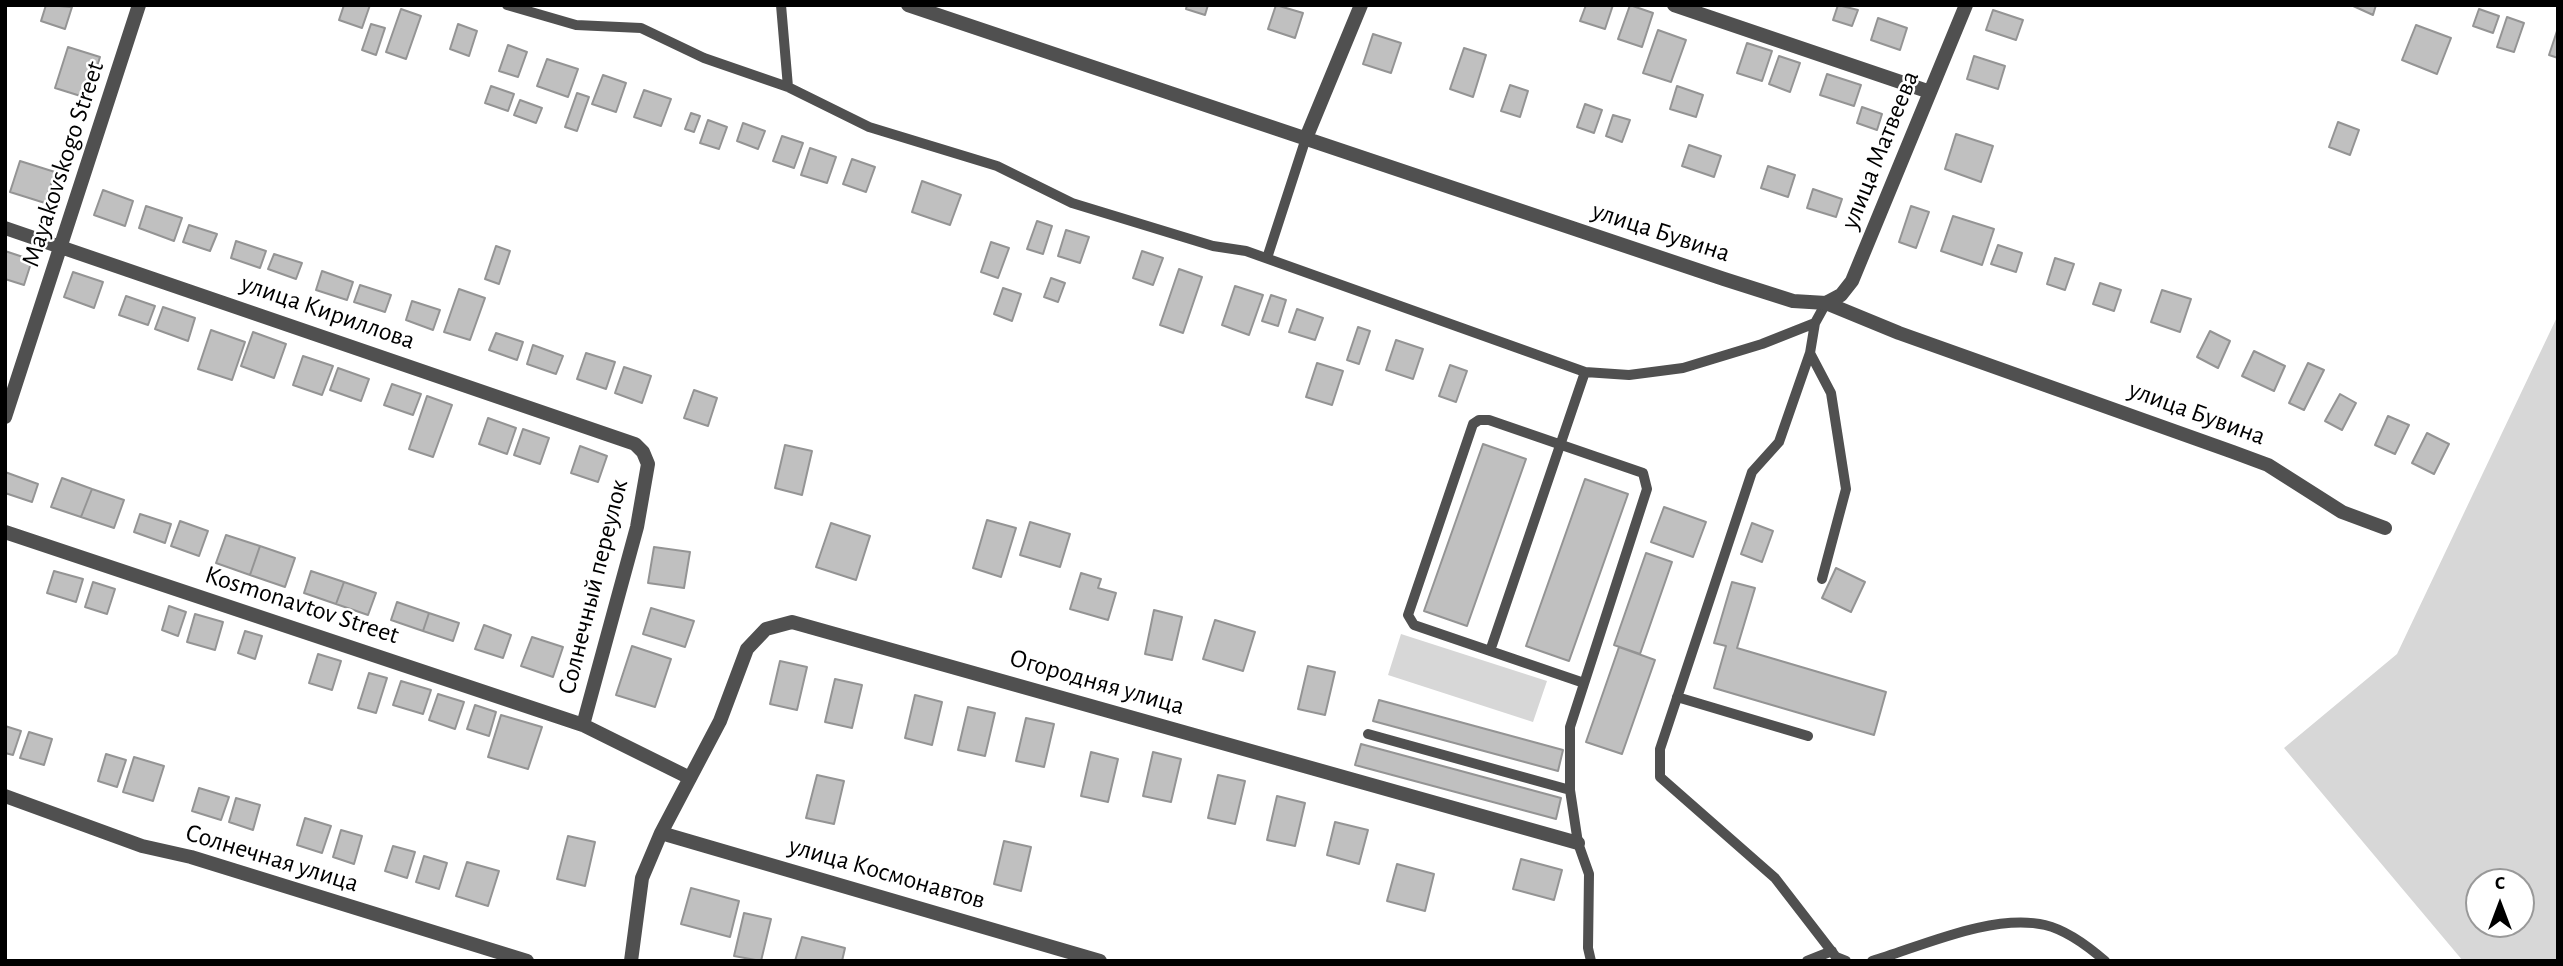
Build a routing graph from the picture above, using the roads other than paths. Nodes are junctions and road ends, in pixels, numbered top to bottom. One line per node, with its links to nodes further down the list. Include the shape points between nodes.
1 (139, 5): 12 (street, Mayakovskogo Street)
2 (507, 5): 8 (lane, via 576,25 641,28 704,58)
3 (781, 5): 8 (lane)
4 (908, 5): 10 (street, улица Бувина)
5 (1361, 5): 10 (street)
6 (1674, 5): 9 (street)
7 (1966, 5): 9 (street, улица Матвеева)
8 (788, 87): 13 (lane, via 869,127 997,166 1072,203)
9 (1930, 92): 14 (street, улица Матвеева, via 1852,281 1841,295)
10 (1306, 138): 13 (lane); 14 (street, улица Бувина, via 1793,301)
11 (5, 228): 12 (street, улица Кириллова)
12 (63, 246): 18 (street, Mayakovskogo Street); 19 (street, улица Кириллова)
13 (1267, 258): 17 (lane)
14 (1826, 303): 15 (lane); 21 (street, улица Бувина, via 2268,465 2342,512)
15 (1815, 323): 16 (lane); 17 (lane, via 1683,368 1629,375)
16 (1810, 353): 23 (lane, via 1831,393 1846,489); 26 (lane, via 1779,442 1752,472)
17 (1585, 372): 20 (lane)
18 (5, 417)
19 (635, 444): 27 (street, Солнечный переулок, via 648,464 637,527)
20 (1560, 445): 24 (lane); 24 (lane, via 1479,420 1464,449 1408,615 1414,625); 25 (lane, via 1643,473 1647,480)
21 (2385, 528)
22 (5, 532): 27 (street, Kosmonavtov Street)
23 (1822, 579)
24 (1490, 651): 25 (lane)
25 (1584, 683): 31 (lane, via 1570,727)
26 (1677, 696): 29 (lane); 35 (lane, via 1660,749 1660,777 1775,878)
27 (583, 725): 30 (street, Солнечный переулок)
28 (1368, 734): 31 (lane)
29 (1808, 736)
30 (690, 778): 33 (street); 34 (street, Огородняя улица, via 720,721 747,649 766,629 792,622)
31 (1570, 790): 34 (lane)
32 (5, 796): 36 (street, Солнечная улица, via 142,846)
33 (661, 833): 37 (street, via 642,878); 38 (street, улица Космонавтов)
34 (1578, 843): 39 (lane, via 1589,874)
35 (1832, 951): 40 (lane); 41 (lane)
36 (527, 961)
37 (631, 961)
38 (1100, 961)
39 (1591, 961)
40 (1807, 961)
41 (1846, 961)
42 (1872, 961): 43 (lane, via 1996,923 2046,925 2088,946)
43 (2105, 961)

